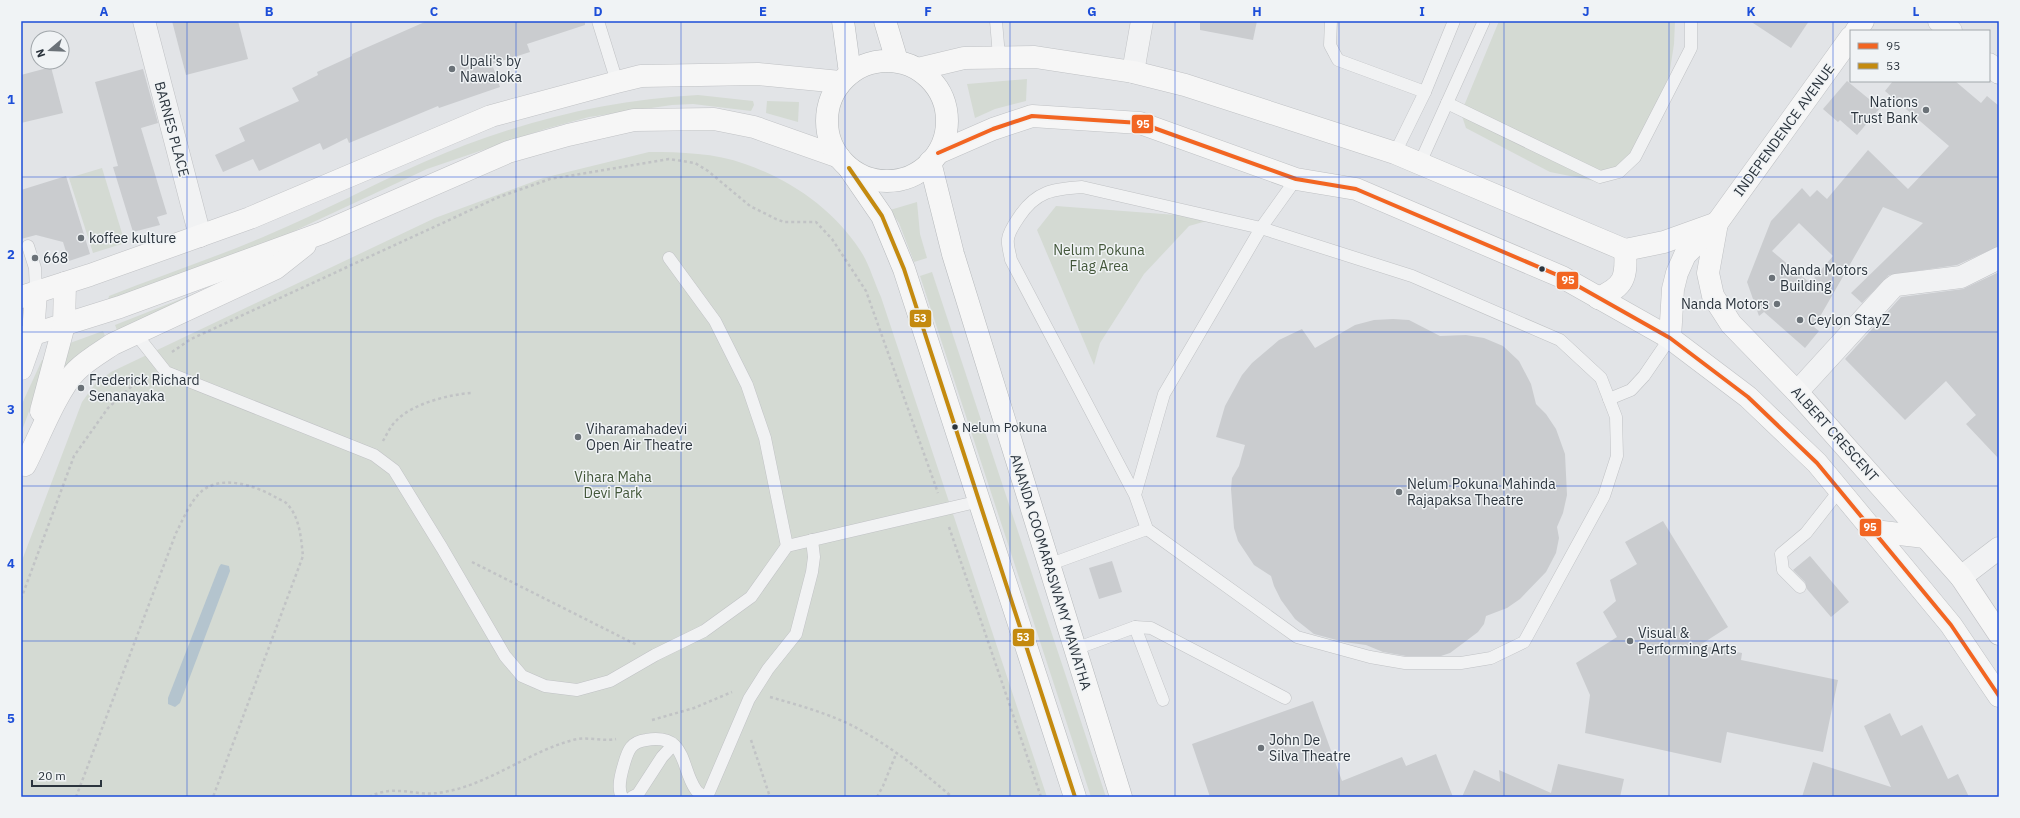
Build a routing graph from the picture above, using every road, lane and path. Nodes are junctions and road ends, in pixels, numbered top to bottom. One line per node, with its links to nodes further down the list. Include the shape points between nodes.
1 (144, 21): 34 (street, BARNES PLACE)
2 (598, 21): 23 (lane)
3 (843, 21): 22 (main road)
4 (885, 21): 17 (main road)
5 (996, 21): 16 (lane)
6 (1142, 21): 20 (street)
7 (1331, 21): 24 (lane, via 1330,45 1338,60)
8 (1454, 21): 24 (lane)
9 (1484, 21): 25 (lane)
10 (1863, 21): 13 (main road)
11 (1939, 21): 14 (street)
12 (1691, 23): 25 (lane, via 1691,48 1635,157 1619,172 1600,177)
13 (1857, 30)
14 (1950, 30)
15 (1850, 38): 31 (main road, INDEPENDENCE AVENUE)
16 (999, 56): 19 (main road, via 964,58); 20 (main road, via 1035,57)
17 (897, 61): 19 (main road); 22 (main road, via 880,60 870,63)
18 (1990, 65): 21 (street)
19 (918, 69): 27 (main road, via 932,81 942,98 947,116 945,135)
20 (1133, 72): 26 (main road, via 1185,85)
21 (1999, 72)
22 (845, 77): 23 (main road, via 758,74 641,76); 28 (main road, via 830,99 827,119 830,139)
23 (617, 82): 34 (main road, via 490,116 250,218)
24 (1425, 92): 26 (lane)
25 (1447, 103): 29 (lane)
26 (1395, 153): 29 (main road)
27 (934, 157): 28 (main road, via 917,173 900,180 882,181 865,177); 30 (main road, via 993,129 1032,116 1140,123); 64 (main road, ANANDA COOMARASWAMY MAWATHA, via 953,254)
28 (844, 163): 33 (main road, via 754,127 714,119 634,120 508,152); 55 (main road, via 882,216 904,270)
29 (1420, 163): 36 (main road)
30 (1296, 179): 32 (lane); 41 (main road, via 1356,189 1562,278)
31 (1717, 223): 36 (main road, via 1664,242); 45 (main road, INDEPENDENCE AVENUE, via 1685,255 1677,273 1673,289); 48 (main road, ALBERT CRESCENT, via 1708,273 1713,296 1731,324)
32 (1261, 228): 50 (lane, via 1412,276 1560,340 1601,378); 54 (lane, via 1164,394); 54 (lane, via 1082,186 1060,188 1042,194 1028,204 1015,222 1008,239 1011,260)
33 (322, 232): 42 (main road, via 120,307); 43 (main road, via 276,268)
34 (200, 236): 39 (main road)
35 (28, 246): 40 (lane, via 35,268)
36 (1625, 250): 41 (main road, via 1623,280 1613,292)
37 (669, 258): 61 (lane, via 715,321 747,385 765,438)
38 (1999, 258): 48 (street, via 1961,277 1896,285)
39 (65, 283): 40 (main road); 42 (main road)
40 (29, 294): 44 (main road)
41 (1598, 298): 45 (main road)
42 (64, 325): 44 (main road); 52 (main road)
43 (136, 334): 46 (lane); 52 (main road, via 113,344 75,372 62,391)
44 (27, 337): 47 (main road)
45 (1670, 338): 50 (lane, via 1631,390); 53 (main road, via 1748,397 1817,463)
46 (158, 363): 51 (lane, via 166,372); 56 (path, via 191,339 498,197 550,179 612,167 669,159 695,163 750,206 784,222 816,222 832,238 866,291); 67 (path, via 108,408 74,456)
47 (21, 369)
48 (1797, 392): 59 (main road, ALBERT CRESCENT)
49 (472, 393): 51 (path, via 456,394 425,403 396,420)
50 (1609, 399): 57 (lane, via 1616,417 1618,456 1604,496 1524,642 1491,658 1462,663 1405,663 1370,657 1297,637)
51 (374, 455): 62 (lane, via 394,470)
52 (23, 470)
53 (1839, 491): 58 (main road); 66 (lane, via 1806,532 1781,554 1782,570)
54 (1135, 494): 57 (lane)
55 (980, 500): 56 (lane); 86 (main road)
56 (944, 509): 60 (lane); 85 (path)
57 (1147, 529): 64 (lane)
58 (1874, 531): 59 (main road); 72 (main road, via 1951,625)
59 (1925, 537): 65 (main road, ALBERT CRESCENT)
60 (812, 540): 61 (lane); 75 (lane, via 812,572 796,634 768,669 749,699)
61 (787, 546): 71 (lane, via 752,597 704,631)
62 (442, 548): 71 (path); 71 (lane, via 505,656 522,676 545,686 577,690 610,681)
63 (1999, 548): 65 (street)
64 (1048, 565): 70 (main road, ANANDA COOMARASWAMY MAWATHA)
65 (1961, 577): 69 (main road, ALBERT CRESCENT)
66 (1800, 587)
67 (21, 598)
68 (1135, 626): 70 (lane); 73 (lane, via 1151,628); 74 (lane)
69 (1999, 634)
70 (1074, 649): 87 (main road, ANANDA COOMARASWAMY MAWATHA)
71 (656, 654)
72 (1999, 696)
73 (1285, 698)
74 (1163, 700)
75 (743, 714): 82 (lane); 83 (path)
76 (673, 745): 80 (lane, via 668,741 654,739 637,741 632,746 621,775); 81 (lane, via 638,794); 82 (lane, via 681,751 696,790)
77 (896, 754): 84 (path)
78 (76, 797): 79 (path, via 176,533 188,510 202,491 220,483 243,484 262,489 287,504 300,528 303,556)
79 (213, 797)
80 (622, 797)
81 (632, 797)
82 (706, 797)
83 (770, 797)
84 (877, 797)
85 (1041, 797)
86 (1076, 797)
87 (1120, 797)

